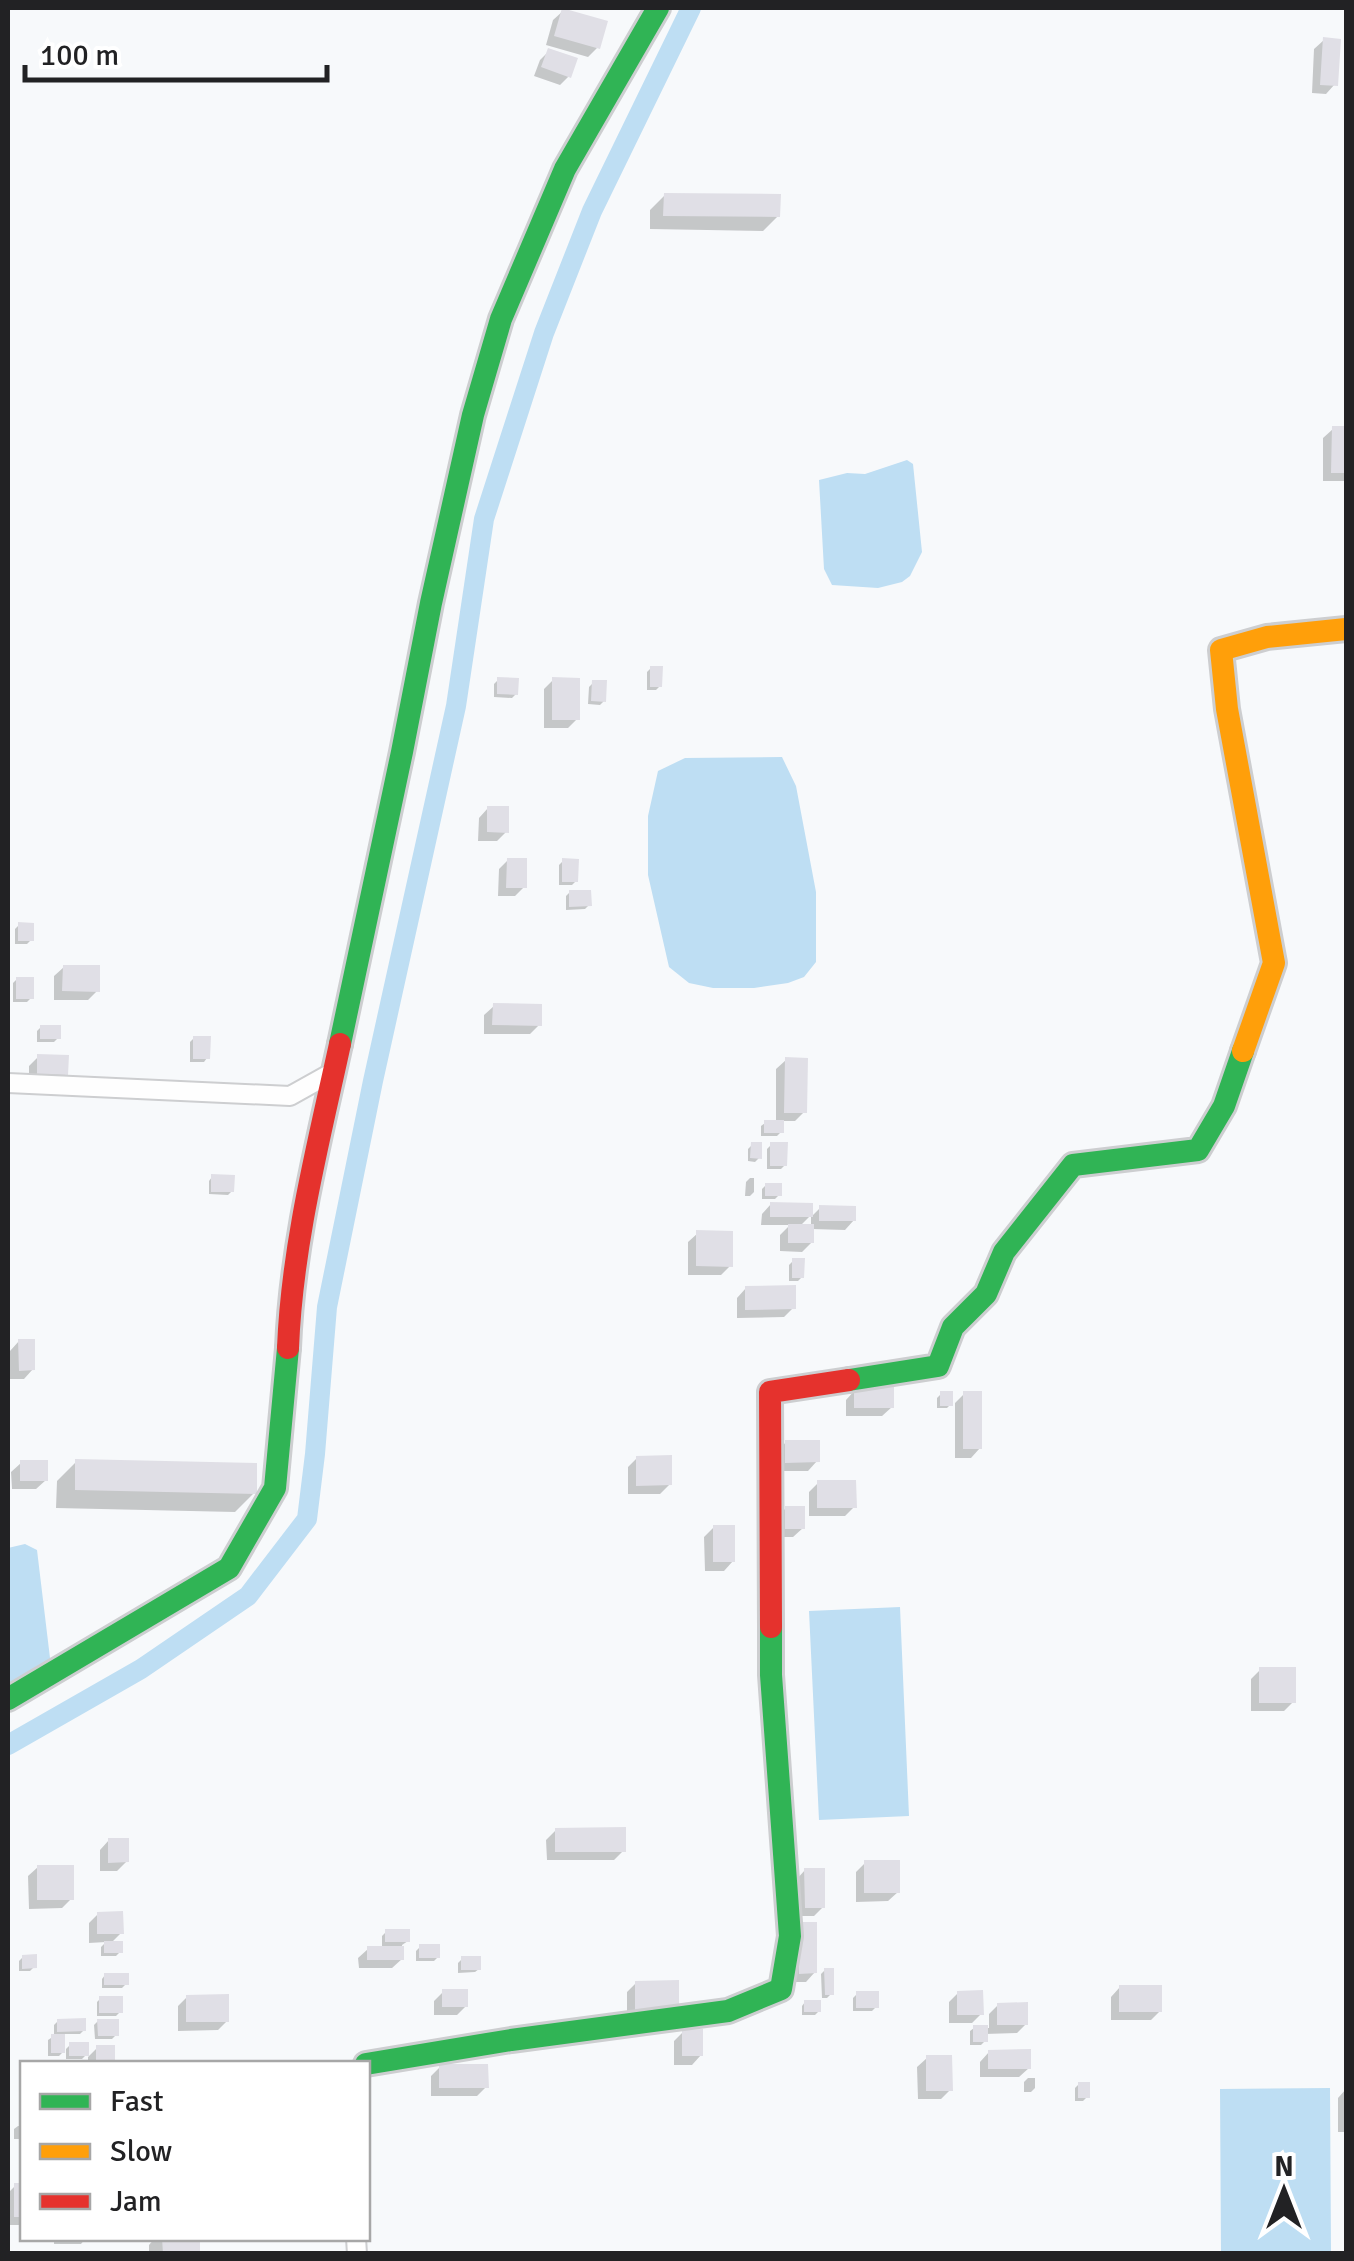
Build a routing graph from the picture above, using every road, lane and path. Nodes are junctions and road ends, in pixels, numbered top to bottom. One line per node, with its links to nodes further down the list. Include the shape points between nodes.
1 (658, 8): 3 (street, via 565,169 501,319 430,603)
2 (1346, 629): 6 (street, via 1267,637 1221,650 1274,963 1224,1106 1198,1150 1074,1165 1004,1252 986,1294 952,1326 938,1366 770,1392 770,1675 790,1936 781,1989 728,2011)
3 (333, 1072): 4 (street, via 290,1096); 5 (street, via 290,1300 275,1488 229,1568)
4 (8, 1083)
5 (8, 1699)
6 (370, 2063)

